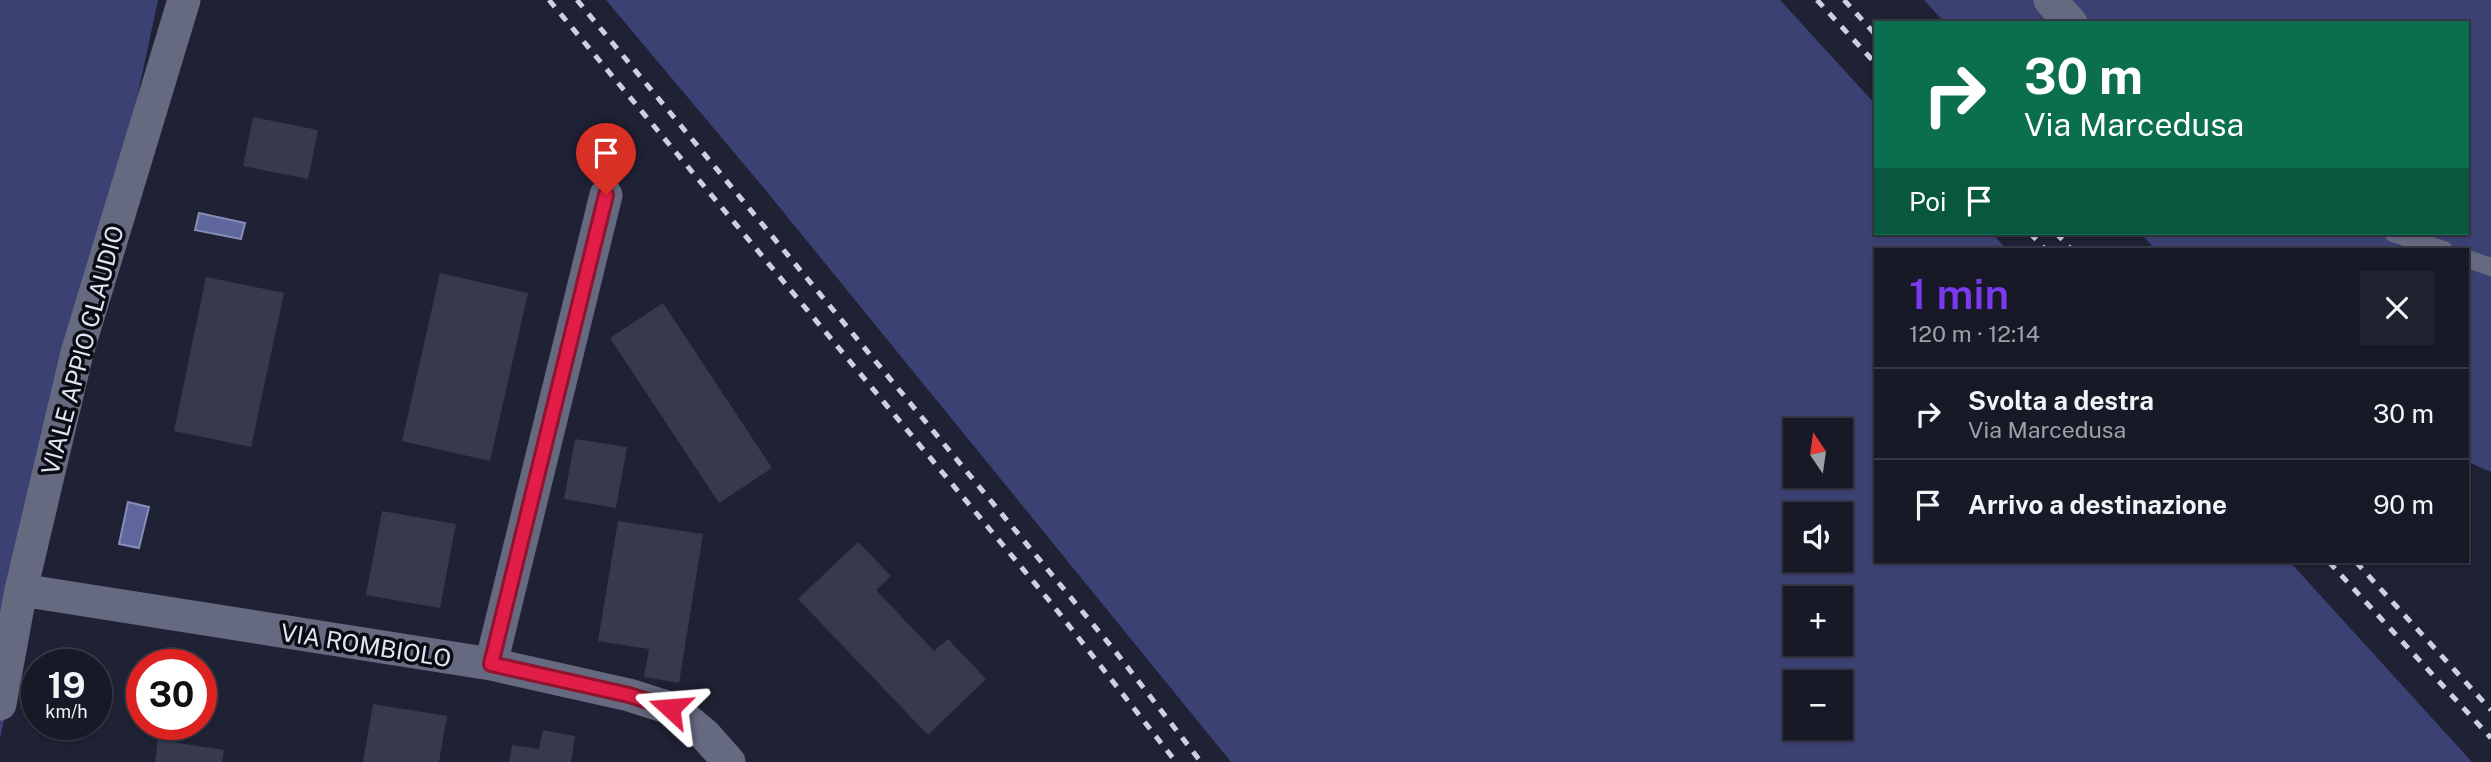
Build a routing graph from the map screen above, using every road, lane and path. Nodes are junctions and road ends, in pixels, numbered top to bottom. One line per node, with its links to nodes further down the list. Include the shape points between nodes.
1 (184, 0): 9 (street, VIALE APPIO CLAUDIO, via 77,353)
2 (2050, 0): 3 (street)
3 (2069, 21)
4 (606, 195): 10 (street)
5 (2399, 235): 6 (lane)
6 (2438, 248)
7 (2469, 259): 8 (lane)
8 (2491, 267)
9 (21, 590): 10 (street, VIA ROMBIOLO); 11 (street, VIALE APPIO CLAUDIO)
10 (491, 664): 12 (street, VIA ROMBIOLO, via 670,708 705,735)
11 (0, 704)
12 (729, 762)

